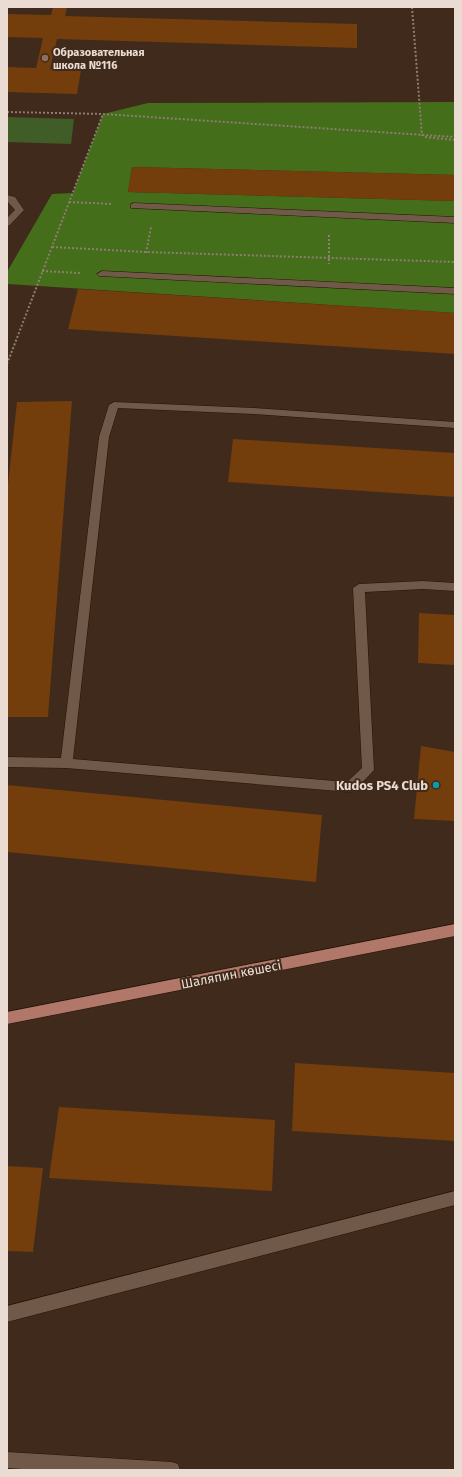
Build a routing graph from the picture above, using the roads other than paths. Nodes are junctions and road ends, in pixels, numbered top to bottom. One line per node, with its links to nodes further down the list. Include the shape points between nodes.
1 (7, 198): 4 (lane, via 12,199 20,210)
2 (134, 206): 3 (lane)
3 (455, 220)
4 (7, 223)
5 (102, 274): 6 (lane)
6 (455, 291)
7 (455, 425): 10 (lane, via 254,411 114,406 104,438)
8 (455, 587): 10 (lane, via 423,584 359,588 368,770 350,787)
9 (7, 762): 10 (lane)
10 (66, 763)
11 (455, 930): 12 (main road, Шаляпин көшесі)
12 (7, 1018)
13 (455, 1198): 14 (lane)
14 (7, 1316)
15 (7, 1460): 16 (lane)
16 (172, 1470)

